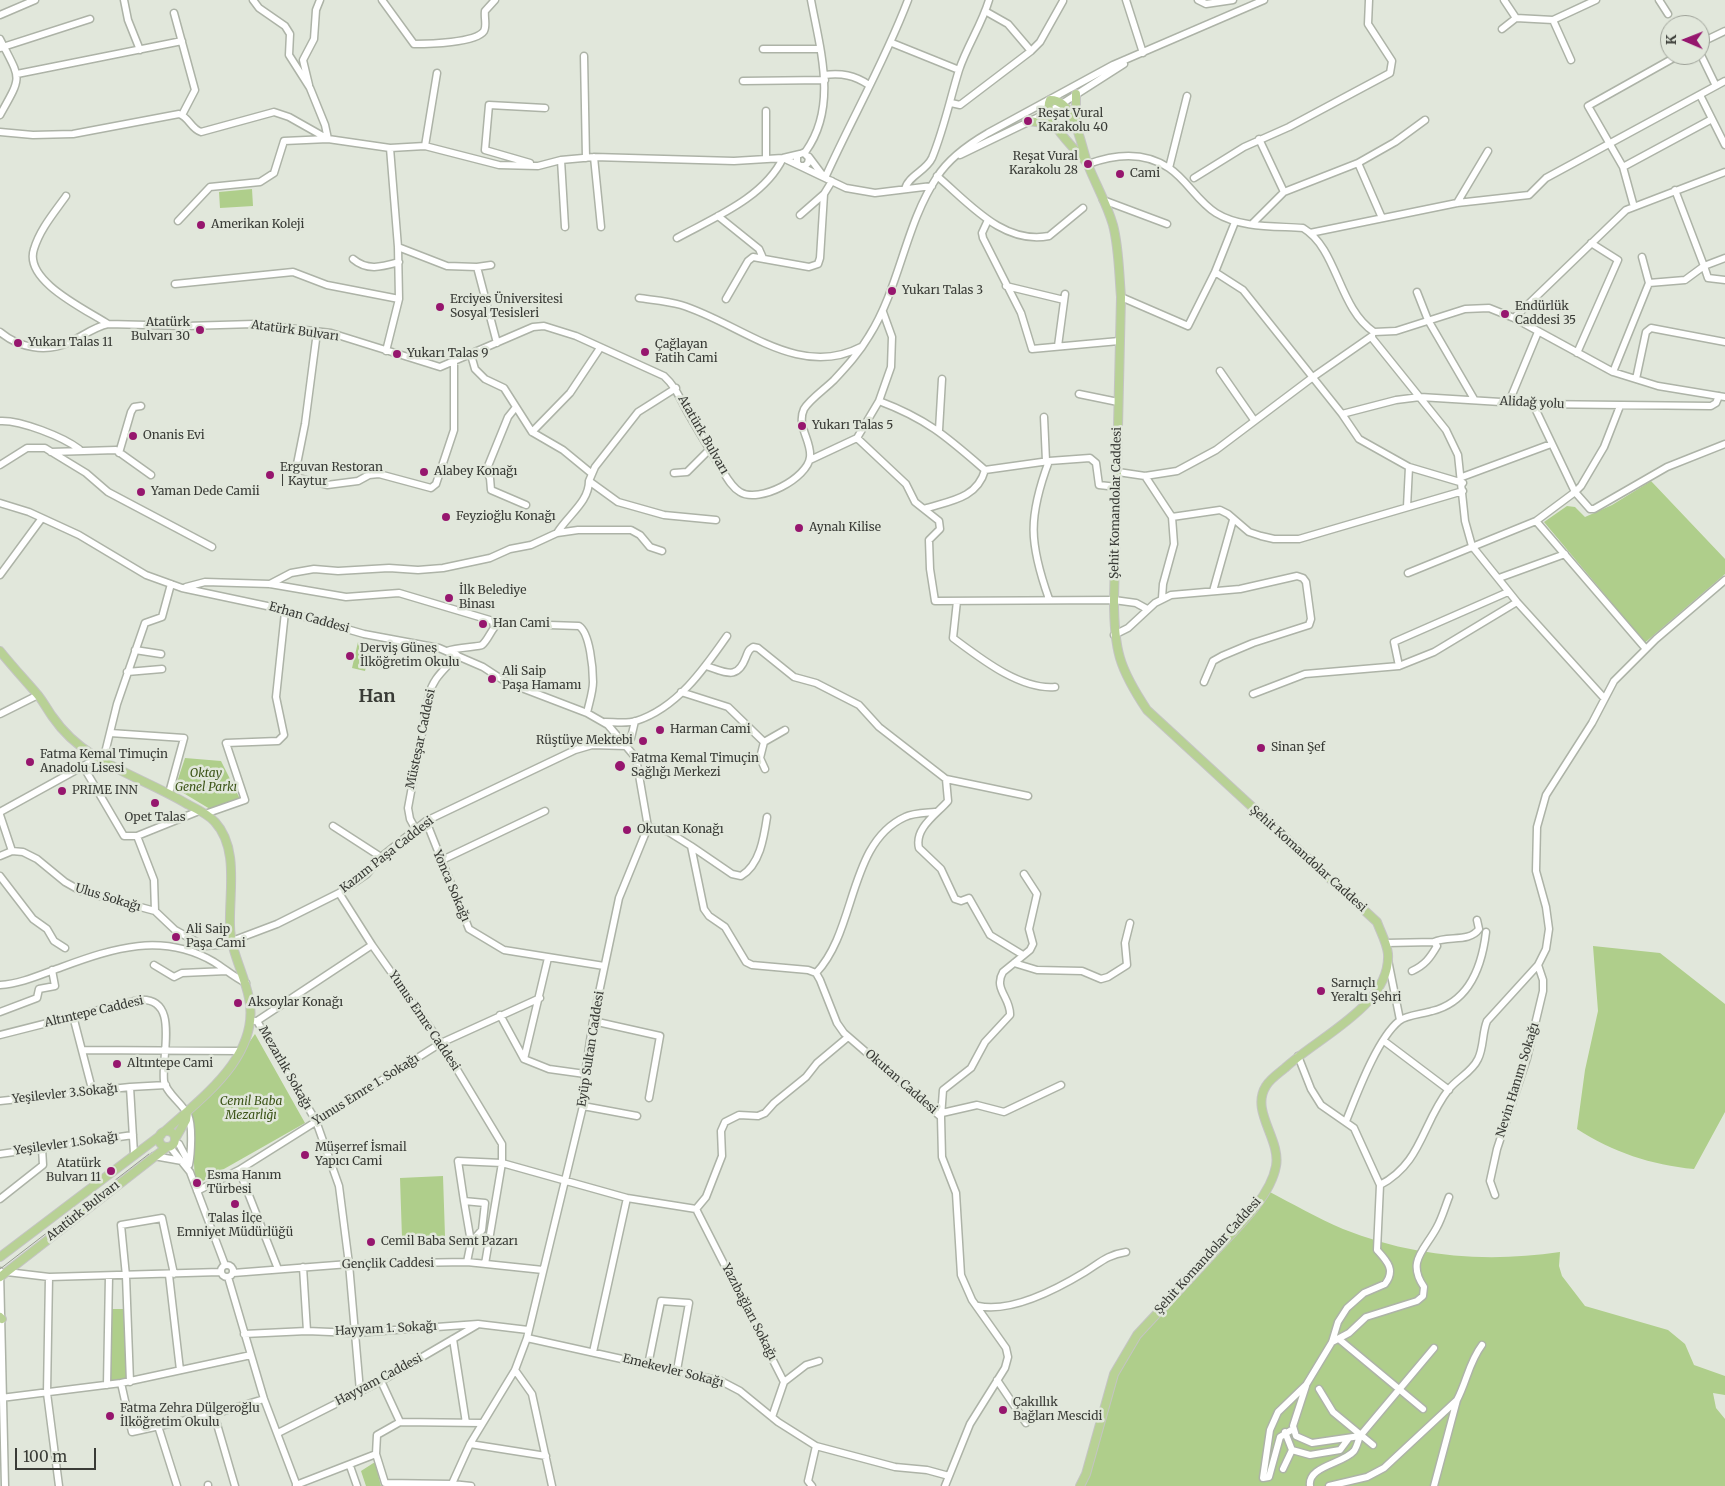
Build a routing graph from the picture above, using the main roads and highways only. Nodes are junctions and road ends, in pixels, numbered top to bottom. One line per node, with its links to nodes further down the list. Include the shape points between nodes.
1 (1076, 94): 3 (main road)
2 (1028, 121): 4 (main road)
3 (1076, 123): 4 (main road, via 1062,104 1050,100 1049,112); 5 (main road)
4 (1057, 129): 5 (main road)
5 (1088, 164): 12 (main road, Şehit Komandolar Caddesi, via 1113,224 1121,297 1114,600 1114,635 1119,658 1127,679 1147,710 1377,922 1388,955 1386,972 1377,992 1266,1085 1262,1108 1276,1149 1276,1167 1265,1192 1137,1335 1124,1354 1114,1374)
6 (0, 651): 7 (main road, Atatürk Bulvarı, via 38,695 63,731 100,759 202,812 218,825 228,845 232,942 254,1021 240,1051 218,1082)
7 (187, 1113): 8 (main road, Atatürk Bulvarı); 9 (main road, Atatürk Bulvarı)
8 (162, 1133): 9 (main road, via 172,1133); 9 (main road, via 160,1143); 10 (main road, Atatürk Bulvarı)
9 (172, 1144): 11 (main road, Atatürk Bulvarı)
10 (0, 1257)
11 (2, 1274)
12 (1080, 1486)

